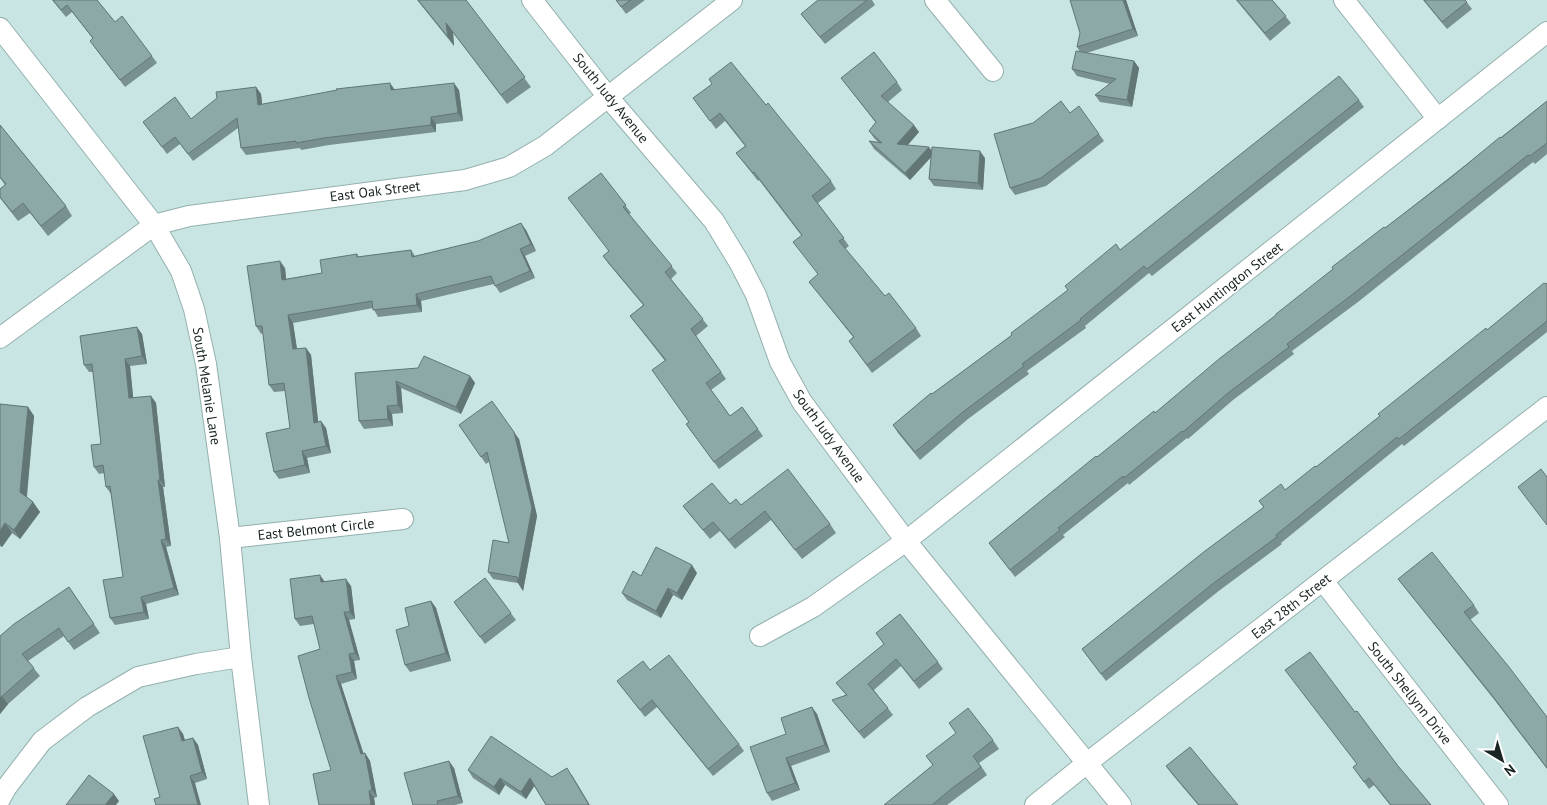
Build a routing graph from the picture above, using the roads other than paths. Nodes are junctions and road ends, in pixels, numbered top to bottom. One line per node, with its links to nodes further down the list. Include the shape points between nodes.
1 (532, 0): 8 (street, South Judy Avenue)
2 (732, 0): 8 (street, East Oak Street)
3 (935, 0): 7 (street)
4 (1344, 0): 9 (street)
5 (0, 28): 10 (street, South Melanie Lane)
6 (1547, 32): 9 (street, East Huntington Street)
7 (993, 71)
8 (608, 97): 10 (street, East Oak Street, via 538,150 509,167 465,180 189,216); 15 (street, South Judy Avenue, via 714,221 756,295 780,362 802,402)
9 (1438, 119): 15 (street, East Huntington Street)
10 (154, 225): 11 (street, East Oak Street); 14 (street, South Melanie Lane, via 181,271 194,309 206,364)
11 (0, 338)
12 (1547, 407): 16 (street, East 28th Street)
13 (403, 519): 14 (street, East Belmont Circle)
14 (230, 538): 18 (street, South Melanie Lane)
15 (906, 541): 17 (street, East Huntington Street, via 813,607); 19 (street, South Judy Avenue)
16 (1323, 581): 19 (street, East 28th Street); 24 (street, South Shellynn Drive)
17 (760, 636)
18 (241, 656): 20 (street, via 138,677 87,706 42,741); 21 (street, South Melanie Lane)
19 (1087, 763): 22 (street, East 28th Street); 23 (street, South Judy Avenue)
20 (0, 799)
21 (260, 805)
22 (1035, 805)
23 (1121, 805)
24 (1498, 805)

